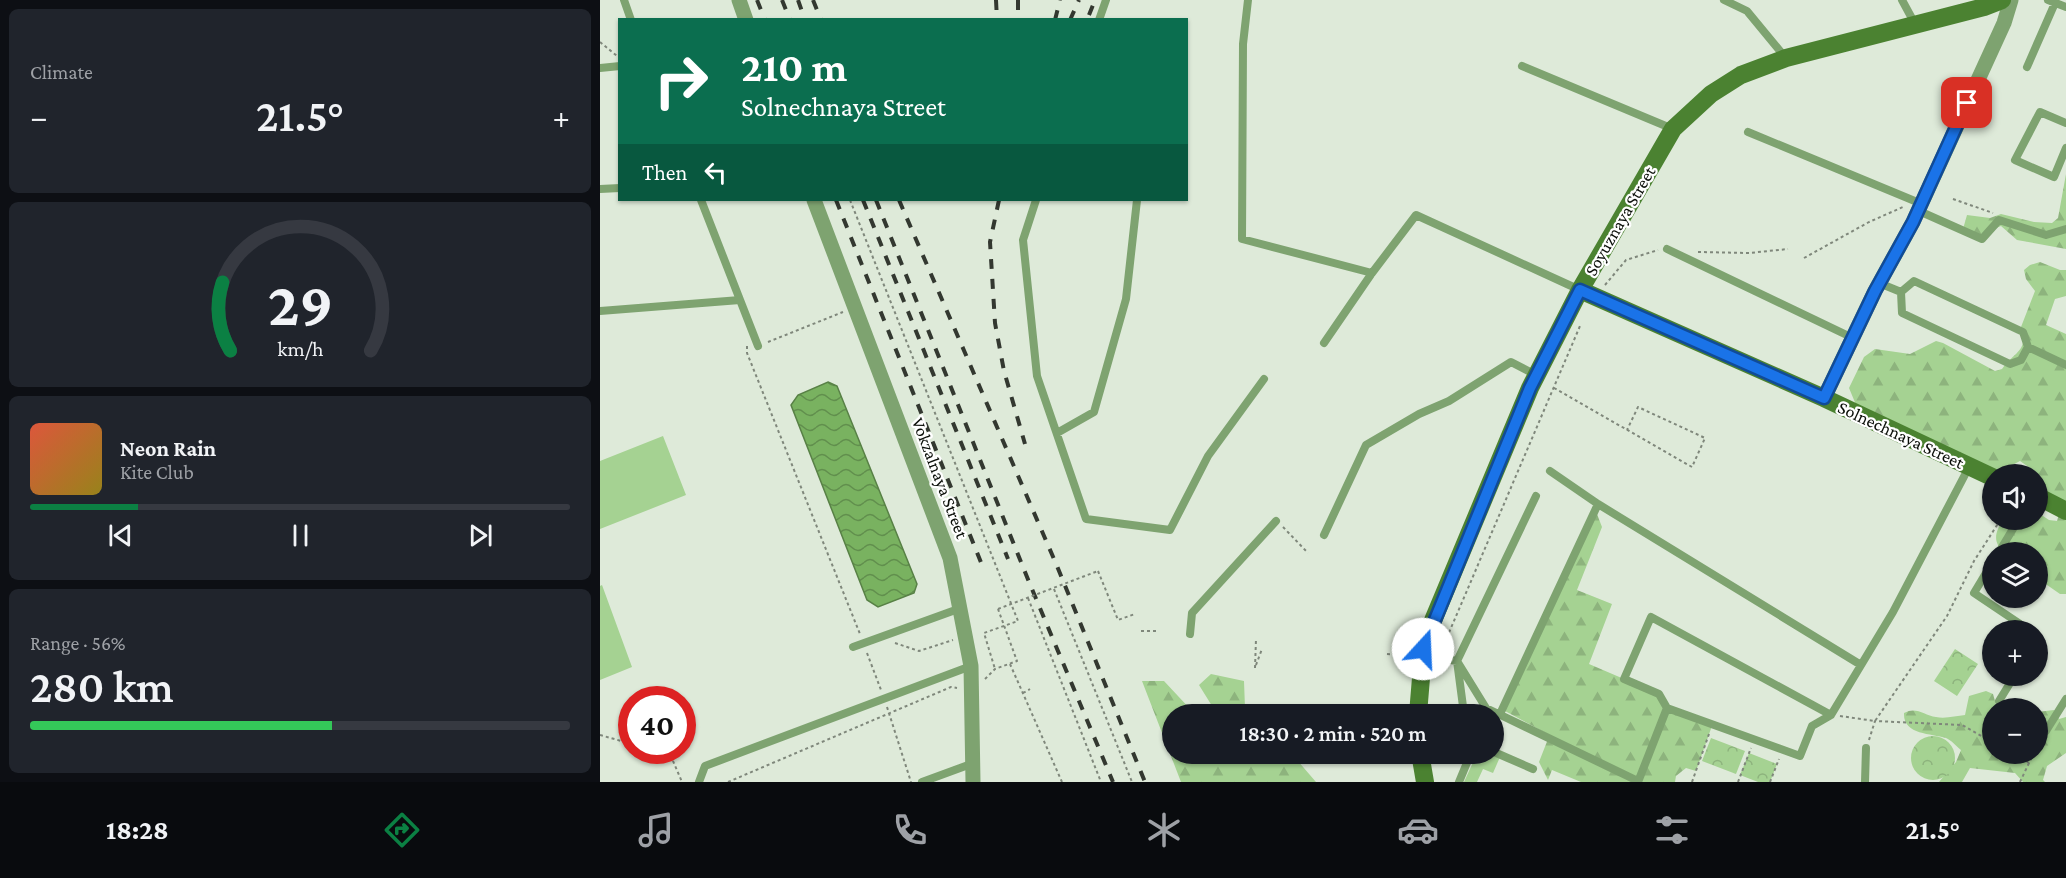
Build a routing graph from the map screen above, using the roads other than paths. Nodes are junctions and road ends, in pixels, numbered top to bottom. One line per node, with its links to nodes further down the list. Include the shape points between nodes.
1 (624, 0): 11 (lane)
2 (738, 0): 12 (street)
3 (1106, 0): 13 (lane)
4 (1248, 0): 33 (lane, via 1243,44 1242,239)
5 (1724, 0): 15 (lane, via 1747,11)
6 (1902, 0): 14 (lane)
7 (2001, 0): 14 (street, Soyuznaya Street)
8 (2011, 0): 30 (street)
9 (2051, 2): 10 (lane); 18 (lane)
10 (2066, 6)
11 (630, 18)
12 (745, 18)
13 (1100, 18)
14 (1916, 25): 15 (street, Soyuznaya Street)
15 (1786, 58): 21 (street, Soyuznaya Street, via 1741,75 1711,94)
16 (618, 66): 19 (lane)
17 (1522, 66): 21 (lane)
18 (2027, 67)
19 (600, 68)
20 (2066, 123): 23 (lane, via 2040,112 2014,160 2054,177)
21 (1673, 129): 36 (street, Soyuznaya Street)
22 (1748, 132): 30 (lane)
23 (2066, 148)
24 (618, 188): 25 (lane)
25 (600, 189)
26 (701, 201): 37 (lane)
27 (814, 201): 59 (street, Vokzalnaya Street, via 950,558)
28 (1036, 201): 47 (lane, via 1023,240 1037,376)
29 (1137, 201): 47 (lane, via 1125,298 1094,412)
30 (1920, 207): 31 (lane, via 1982,239 1999,220 2046,235); 34 (street)
31 (2066, 230)
32 (1667, 249): 39 (lane)
33 (1372, 273): 36 (lane, via 1416,215); 40 (lane)
34 (1880, 283): 35 (lane); 39 (street)
35 (1901, 292): 42 (lane, via 1914,281 1951,297 2024,332); 42 (lane, via 1902,313 2010,364 2021,360)
36 (1587, 294): 44 (street, Soyuznaya Street); 46 (street, Solnechnaya Street)
37 (740, 300): 38 (lane); 41 (lane)
38 (600, 311)
39 (1853, 338): 46 (street)
40 (1324, 344)
41 (758, 346)
42 (2028, 347): 43 (lane)
43 (2066, 365)
44 (1536, 375): 56 (lane, via 1511,362 1449,401 1366,445); 64 (street, Soyuznaya Street, via 1424,642)
45 (1264, 379): 47 (lane, via 1208,456 1170,530 1086,519)
46 (1824, 398): 48 (street, Solnechnaya Street)
47 (1057, 434)
48 (1969, 467): 50 (street, Solnechnaya Street); 66 (lane)
49 (1550, 471): 53 (lane)
50 (1982, 473)
51 (1536, 496): 65 (lane)
52 (2048, 502): 54 (street)
53 (1598, 504): 66 (lane); 72 (lane)
54 (2066, 511)
55 (1276, 521): 62 (lane, via 1192,614)
56 (1324, 535)
57 (1982, 579): 58 (lane, via 1974,592)
58 (1982, 598)
59 (961, 608): 63 (lane); 67 (street, Vokzalnaya Street)
60 (1997, 608): 61 (lane)
61 (2015, 620)
62 (1190, 634)
63 (853, 647)
64 (1423, 656): 65 (lane); 69 (street, Soyuznaya Street)
65 (1457, 661): 70 (lane); 71 (lane)
66 (1861, 665): 74 (lane)
67 (971, 666): 79 (street, Vokzalnaya Street); 83 (lane, via 705,766)
68 (2066, 699): 76 (lane)
69 (1419, 704)
70 (1463, 704)
71 (1484, 704)
72 (1504, 705)
73 (1667, 708): 74 (lane, via 1800,756 1812,726); 74 (lane, via 1659,694 1624,679 1651,617); 88 (lane)
74 (1831, 715)
75 (1504, 716): 88 (lane)
76 (2048, 728)
77 (1866, 748): 89 (lane)
78 (1504, 756): 82 (lane)
79 (972, 764): 84 (lane); 85 (street, Vokzalnaya Street)
80 (1422, 764): 86 (street)
81 (1466, 764): 87 (lane)
82 (1533, 769)
83 (699, 782)
84 (922, 782)
85 (973, 782)
86 (1425, 782)
87 (1459, 782)
88 (1638, 782)
89 (1865, 782)

